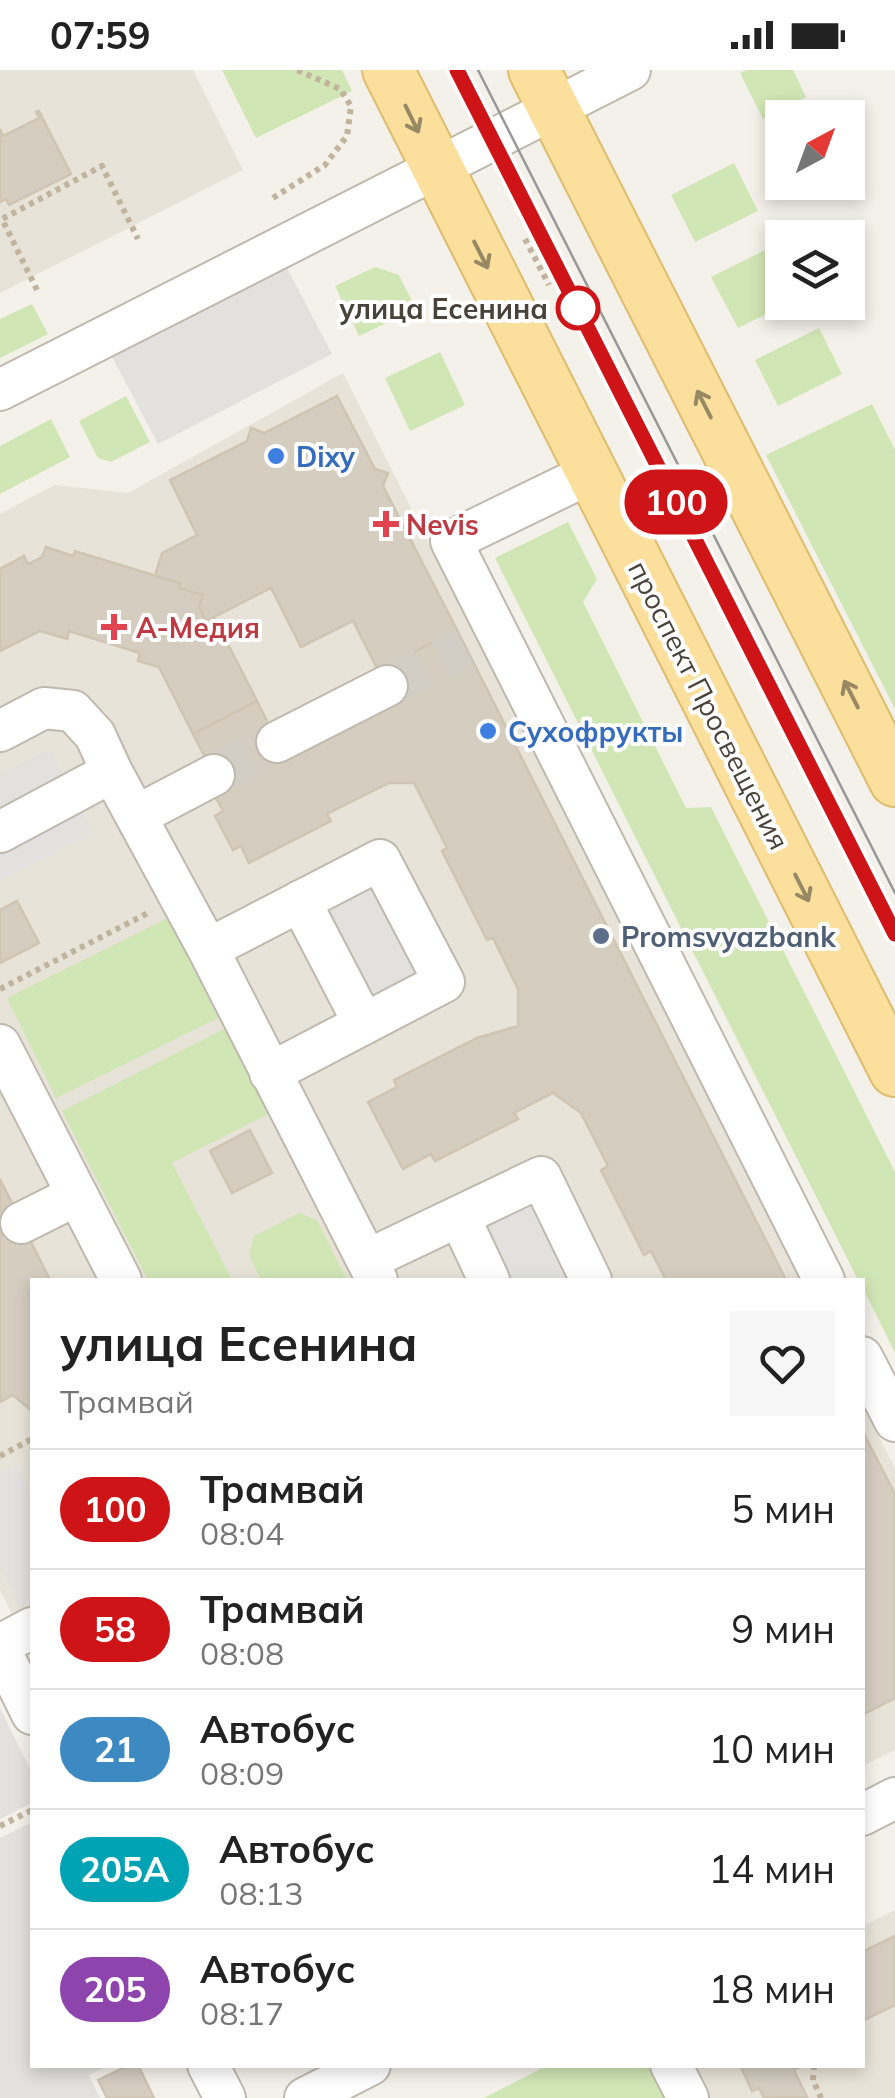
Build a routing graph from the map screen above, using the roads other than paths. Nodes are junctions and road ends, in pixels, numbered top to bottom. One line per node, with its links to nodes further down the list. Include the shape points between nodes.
1 (388, 70): 4 (main road, проспект Просвещения, one-way to 4)
2 (630, 70): 3 (street)
3 (544, 89): 4 (street); 12 (main road, one-way to 3)
4 (436, 168): 5 (street); 6 (main road, проспект Просвещения, one-way to 6)
5 (0, 390)
6 (591, 473): 19 (main road, проспект Просвещения, one-way to 19); 28 (street, via 451,541 481,638)
7 (387, 686): 9 (street)
8 (1, 728): 10 (street, via 44,708 73,711 95,736)
9 (277, 742)
10 (112, 772): 13 (street); 14 (street)
11 (214, 775): 13 (street)
12 (895, 780)
13 (136, 816): 16 (street)
14 (0, 832)
15 (300, 901): 16 (street); 17 (street); 17 (street, via 380,860 444,982)
16 (208, 948): 20 (street)
17 (364, 1024): 20 (street)
18 (0, 1045): 21 (street)
19 (895, 1071)
20 (270, 1073): 24 (street)
21 (77, 1194): 23 (street); 25 (street)
22 (459, 1216): 24 (street); 26 (street); 27 (street, via 541,1177)
23 (22, 1223)
24 (372, 1270)
25 (120, 1278)
26 (489, 1278)
27 (589, 1278)
28 (823, 1278)
29 (865, 1363): 30 (street)
30 (895, 1421)
31 (30, 1629): 32 (street)
32 (0, 1647): 33 (street)
33 (30, 1710)
34 (895, 1798): 35 (street)
35 (865, 1813)
36 (210, 2068): 39 (street)
37 (364, 2068): 40 (street)
38 (673, 2068): 41 (street)
39 (225, 2098)
40 (305, 2098)
41 (688, 2098)

